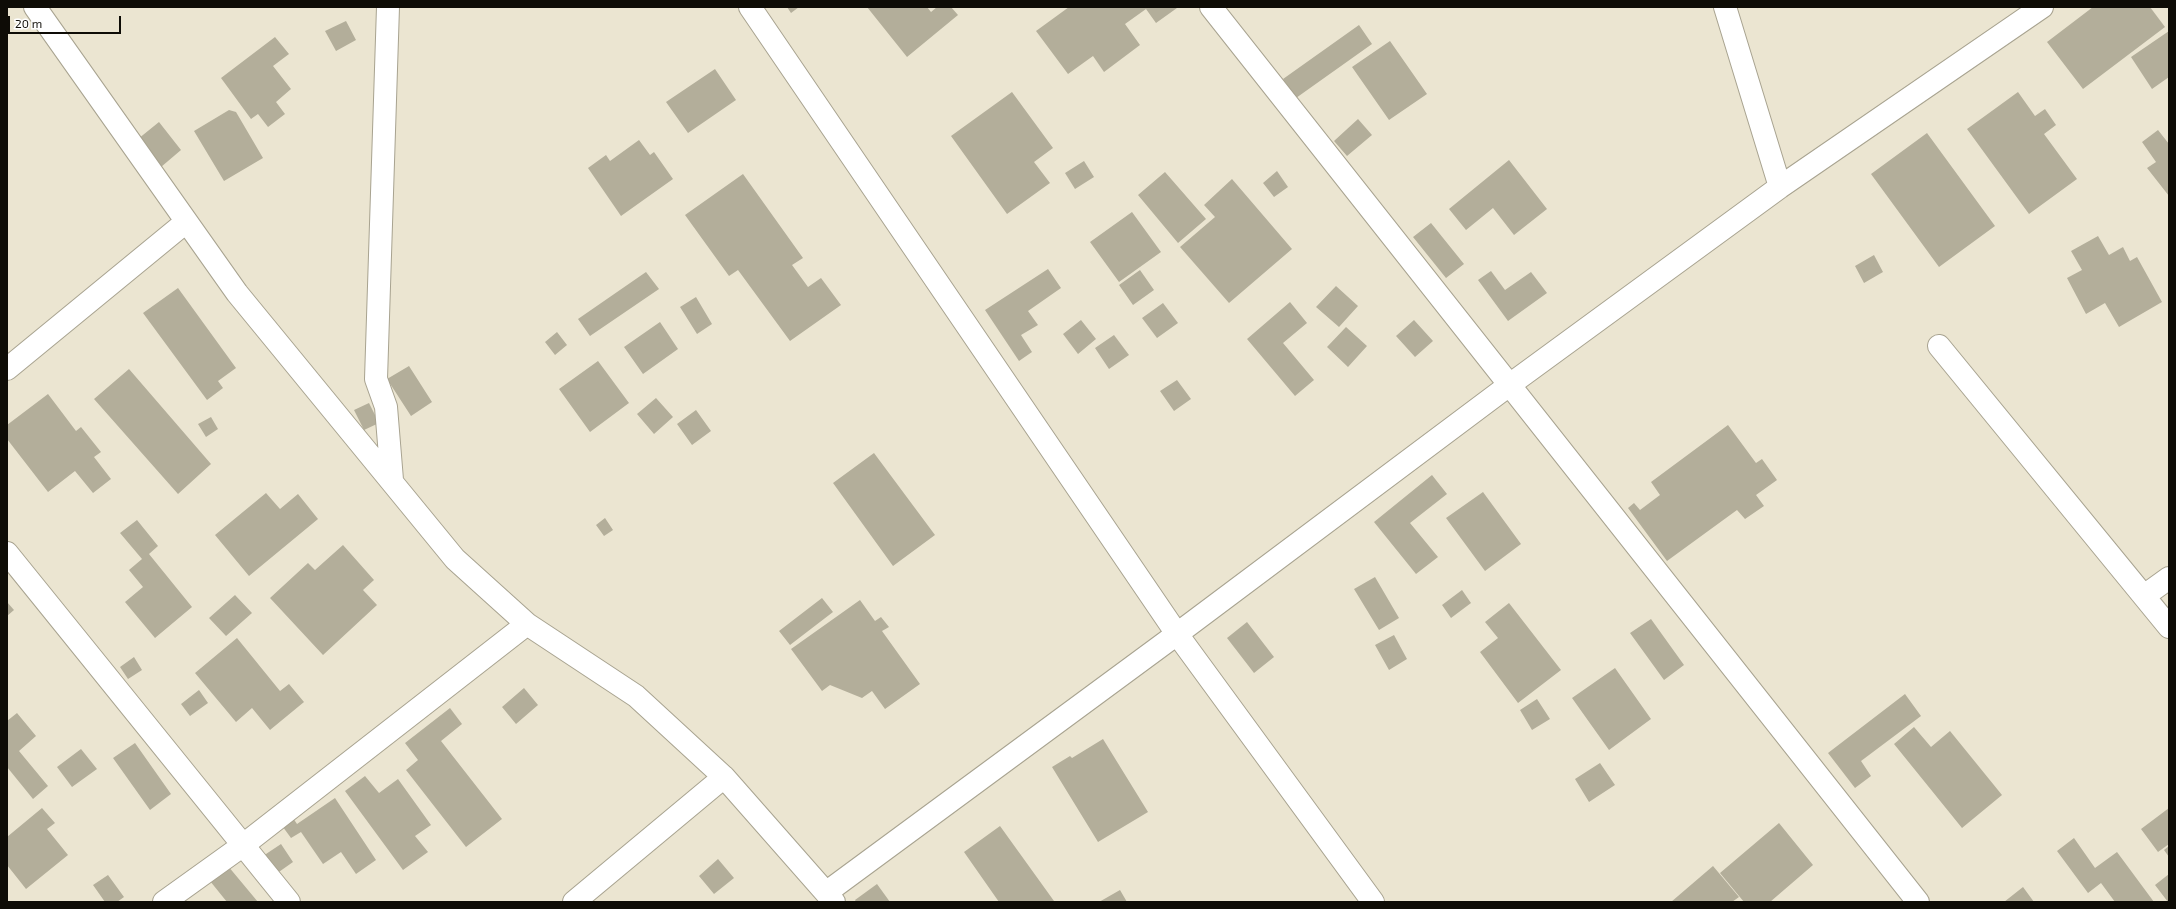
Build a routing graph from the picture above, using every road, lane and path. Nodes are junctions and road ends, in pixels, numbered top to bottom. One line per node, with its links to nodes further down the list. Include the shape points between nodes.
1 (35, 7): 8 (street)
2 (388, 7): 12 (street, via 376,379 386,407)
3 (750, 7): 18 (street)
4 (1211, 7): 11 (street)
5 (1725, 7): 7 (street)
6 (2042, 7): 7 (street)
7 (1780, 187): 11 (street)
8 (186, 222): 10 (street); 12 (street, via 237,293)
9 (1939, 346): 15 (street)
10 (7, 369)
11 (1508, 386): 18 (street); 26 (street)
12 (392, 480): 16 (street, via 455,559)
13 (7, 553): 20 (street)
14 (2169, 578): 15 (street)
15 (2144, 596): 17 (street)
16 (527, 624): 19 (street, via 636,696); 20 (street)
17 (2169, 627)
18 (1177, 634): 21 (street); 25 (street)
19 (724, 777): 21 (street); 24 (street)
20 (242, 846): 22 (street); 23 (street)
21 (831, 897)
22 (164, 902)
23 (289, 902)
24 (574, 902)
25 (1373, 902)
26 (1918, 902)

